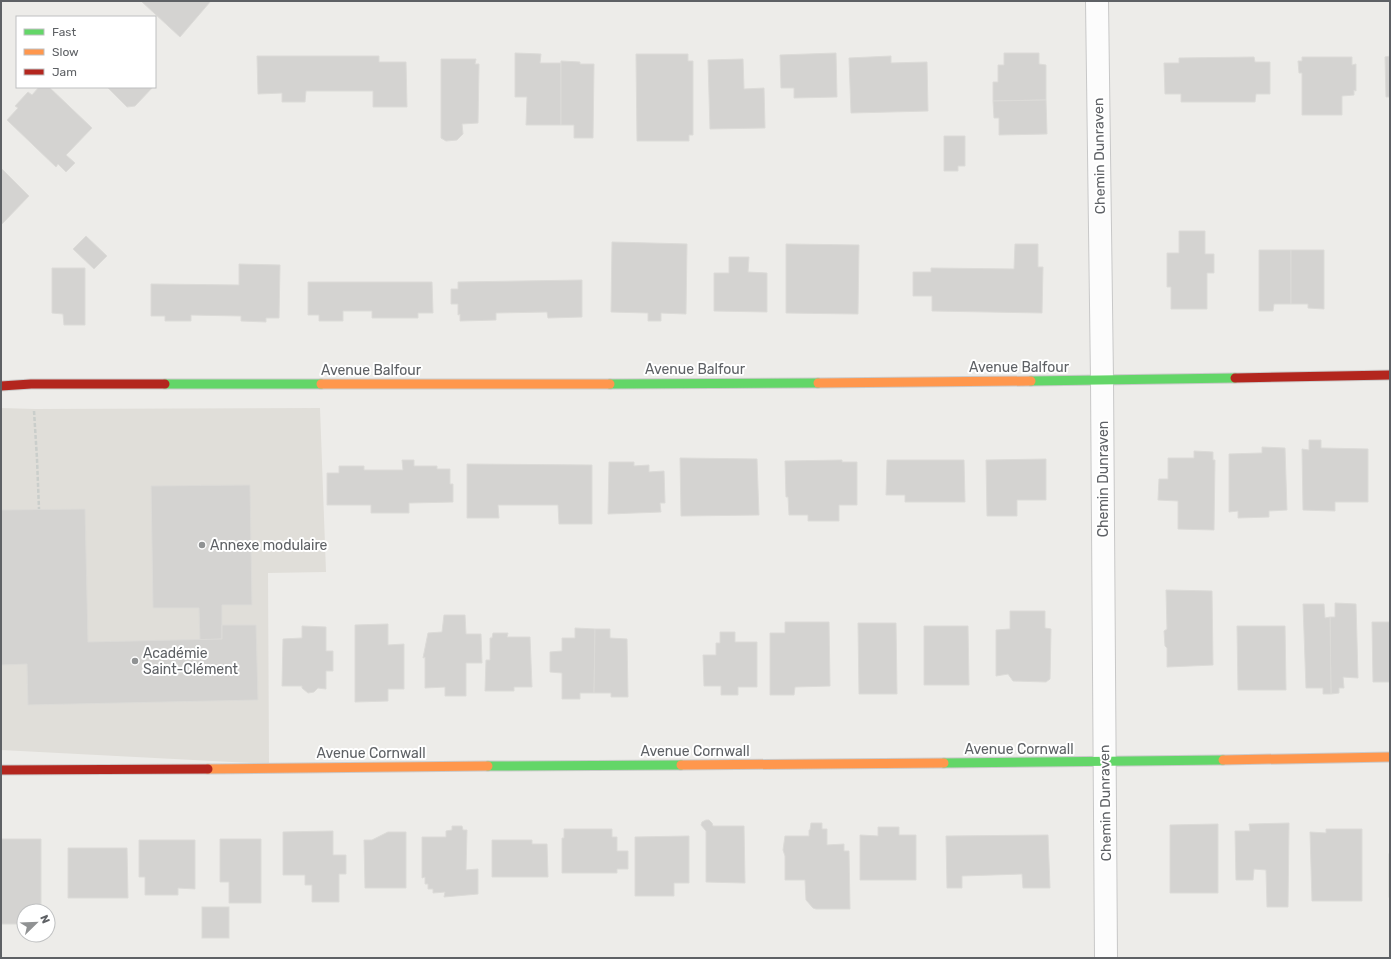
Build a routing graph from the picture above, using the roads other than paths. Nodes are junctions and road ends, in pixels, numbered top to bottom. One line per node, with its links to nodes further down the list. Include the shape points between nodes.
1 (1097, 1): 3 (street, Chemin Dunraven)
2 (1390, 375): 3 (street, Avenue Balfour)
3 (1102, 380): 4 (street, Avenue Balfour); 6 (street, Chemin Dunraven)
4 (1, 386)
5 (1390, 757): 6 (street, Avenue Cornwall)
6 (1105, 762): 7 (street, Avenue Cornwall); 8 (street, Chemin Dunraven)
7 (1, 770)
8 (1106, 958)

